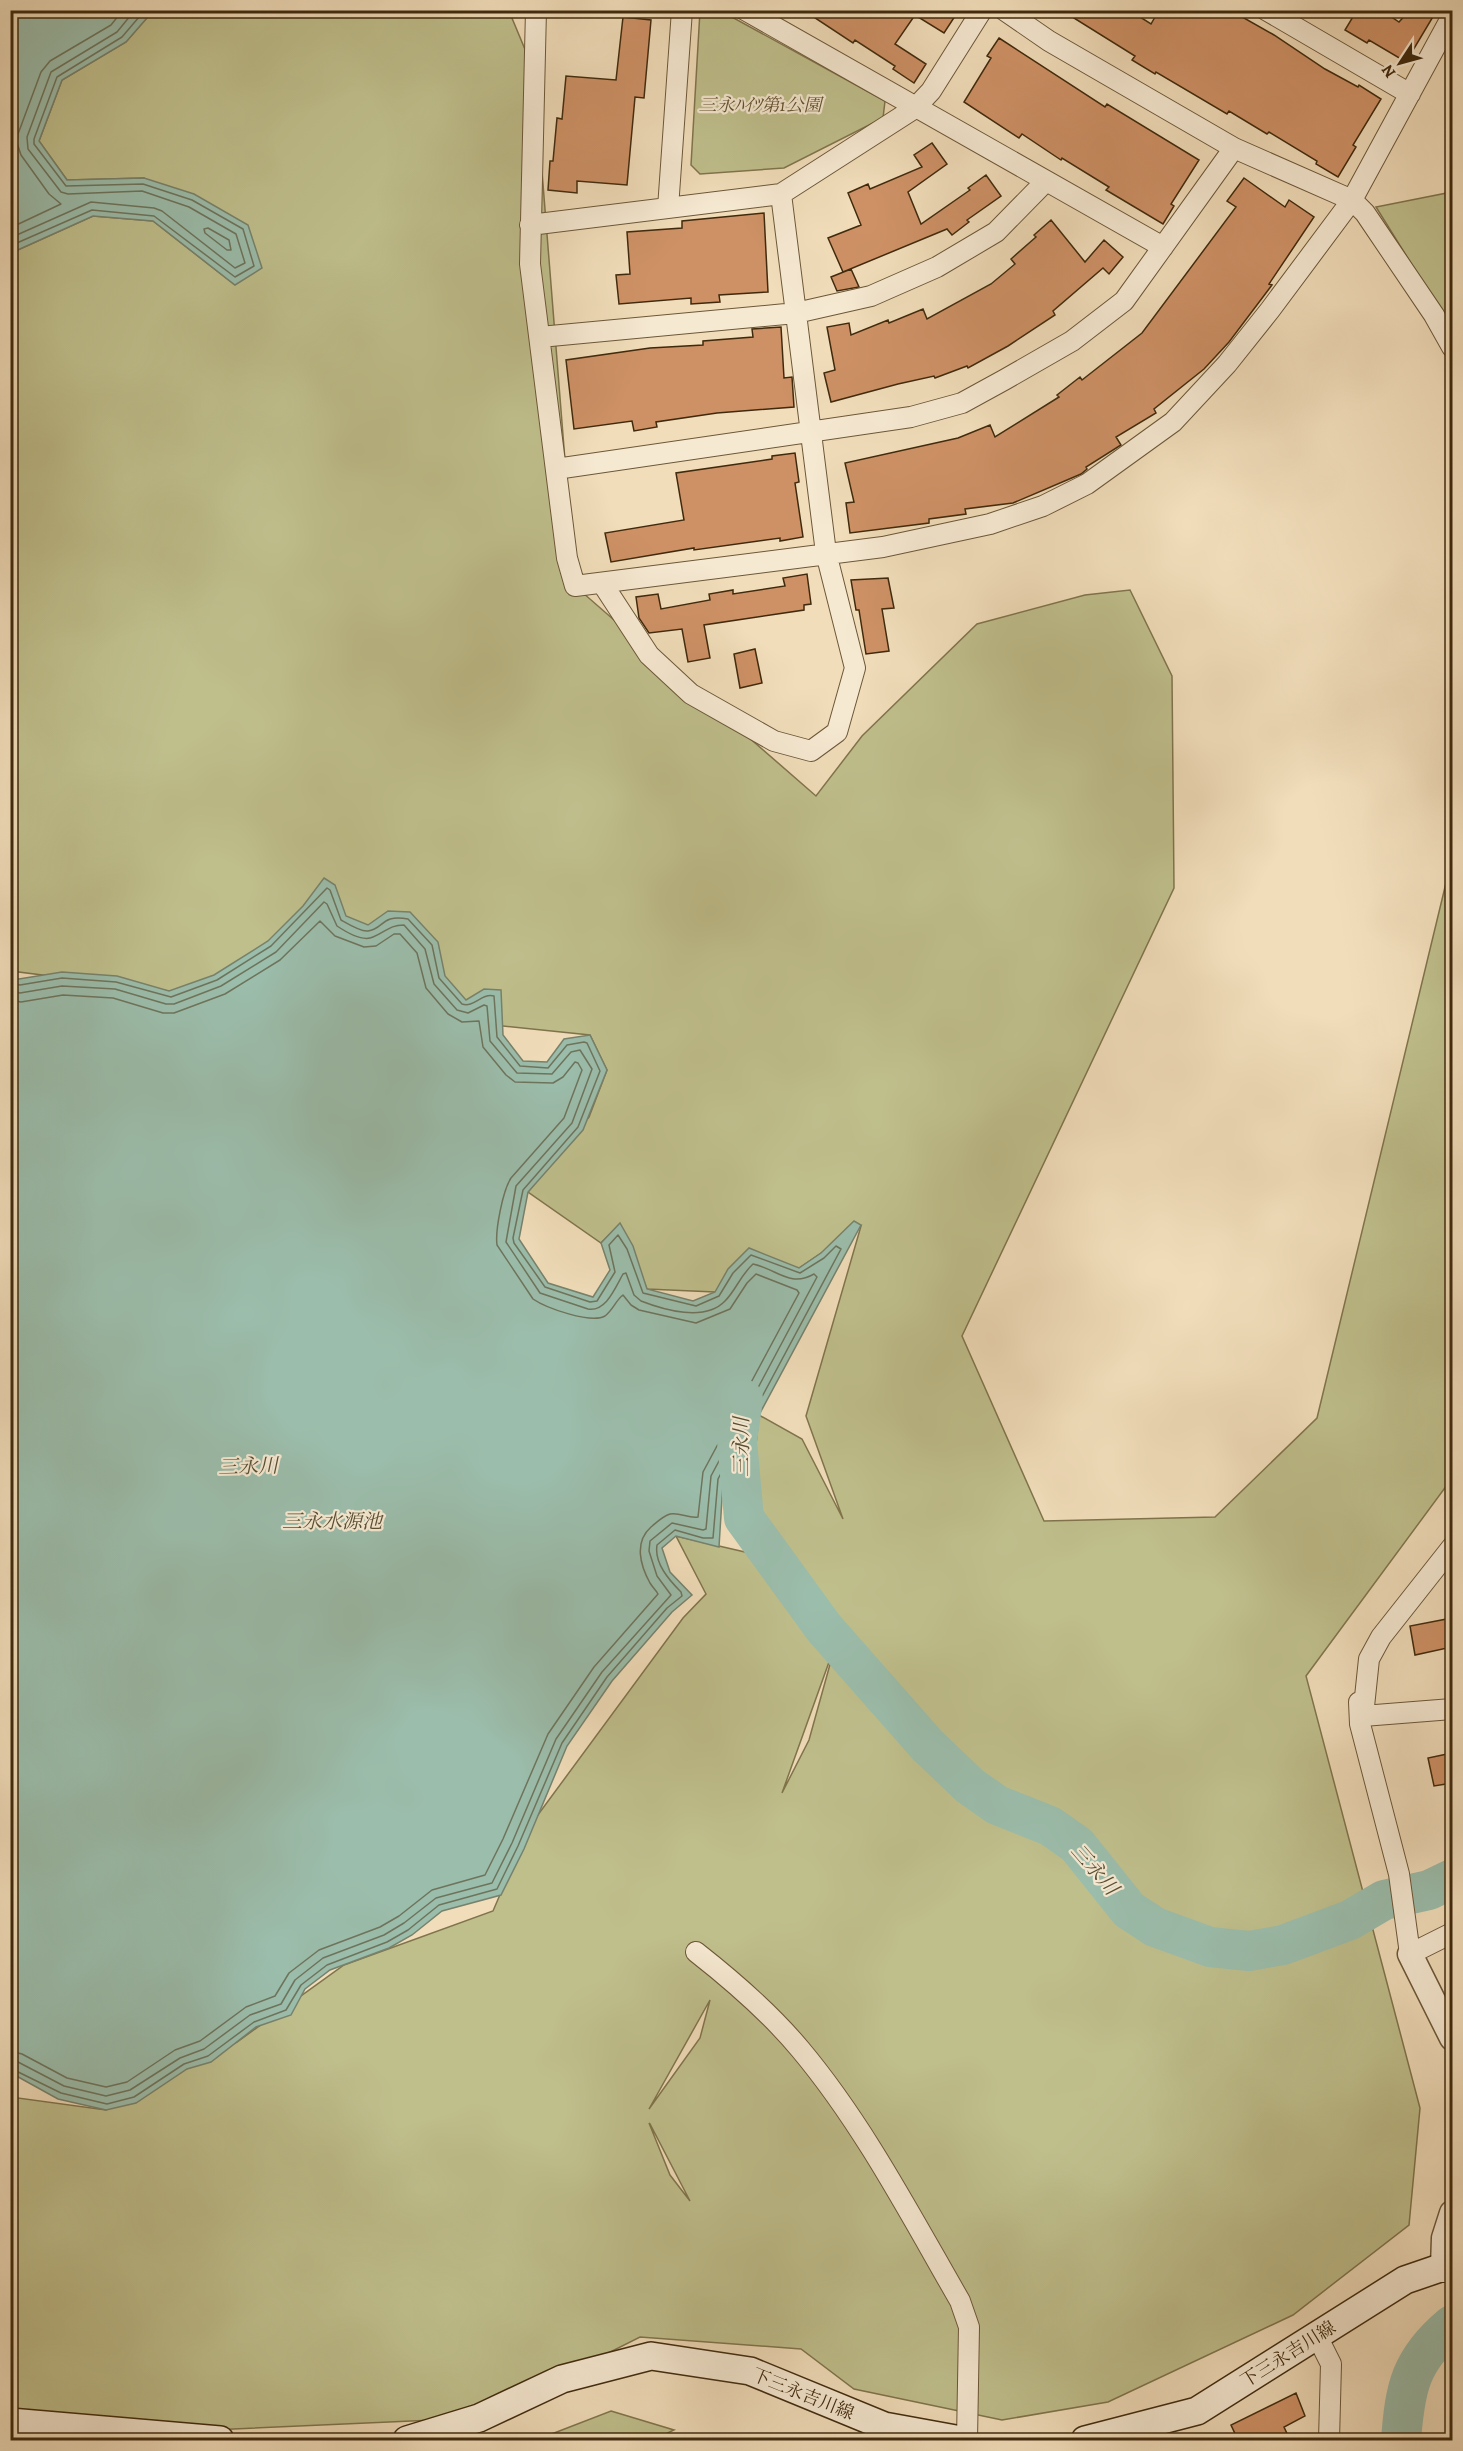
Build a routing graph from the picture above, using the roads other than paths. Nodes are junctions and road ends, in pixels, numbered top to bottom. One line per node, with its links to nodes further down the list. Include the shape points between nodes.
1 (536, 10): 15 (street)
2 (682, 10): 14 (street)
3 (745, 10): 9 (street)
4 (982, 10): 9 (street, via 931,91)
5 (1004, 10): 10 (street, via 1049,41)
6 (1266, 10): 8 (street)
7 (1452, 16): 8 (street)
8 (1410, 94): 13 (street)
9 (915, 108): 11 (street); 12 (street)
10 (1234, 148): 13 (street); 16 (street)
11 (1046, 181): 16 (street); 17 (street, via 996,232 938,267 871,296)
12 (781, 194): 14 (street); 17 (street)
13 (1352, 200): 19 (street, via 1365,213); 22 (street, via 1227,364 1173,422 1088,484 1043,506 990,524 883,547)
14 (668, 208): 15 (street)
15 (530, 225): 18 (street, via 530,264)
16 (1163, 247): 20 (street, via 1124,301 1072,342 962,403 911,417)
17 (796, 313): 18 (street); 20 (street)
18 (540, 338): 21 (street)
19 (1452, 347)
20 (811, 433): 21 (street); 22 (street)
21 (556, 469): 23 (street, via 574,586)
22 (826, 553): 23 (street); 23 (street, via 855,668 837,732 811,751 774,741 691,694 649,656)
23 (603, 583)
24 (1452, 1546): 25 (street)
25 (1446, 1565): 27 (street, via 1381,1637 1369,1659)
26 (1452, 1709): 27 (street)
27 (1364, 1716): 30 (street, via 1359,1702 1360,1724 1399,1874)
28 (1452, 1932): 30 (street)
29 (696, 1952): 39 (street, via 739,1986 800,2049 869,2143 960,2301 969,2327)
30 (1410, 1954): 31 (street)
31 (1452, 2038)
32 (1452, 2213): 33 (street, via 1444,2238)
33 (1448, 2268): 34 (main road, 下三永吉川線, via 1405,2280)
34 (1317, 2336): 40 (main road, 下三永吉川線, via 1197,2411); 41 (street, via 1331,2364)
35 (10, 2422): 36 (main road)
36 (220, 2440)
37 (407, 2440): 38 (main road, 下三永吉川線, via 479,2418 562,2379 651,2356 750,2371 884,2426)
38 (961, 2440)
39 (967, 2440)
40 (1085, 2440)
41 (1329, 2440)

